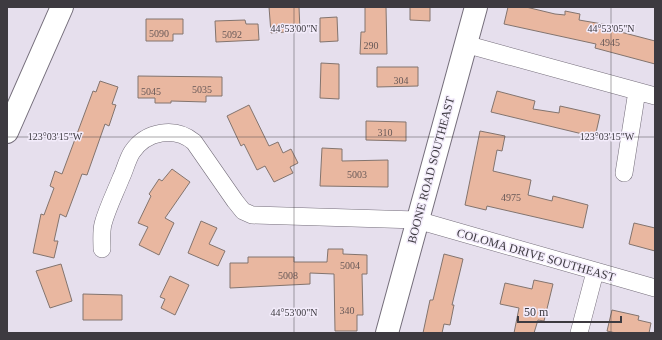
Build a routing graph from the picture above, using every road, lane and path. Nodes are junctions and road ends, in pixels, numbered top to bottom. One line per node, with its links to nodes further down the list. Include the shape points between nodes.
1 (62, 7): 6 (street)
2 (476, 7): 3 (street, BOONE ROAD SOUTHEAST)
3 (465, 44): 4 (street); 8 (street, BOONE ROAD SOUTHEAST)
4 (637, 91): 5 (street); 7 (street)
5 (655, 96)
6 (7, 132)
7 (624, 173)
8 (417, 220): 9 (street, COLOMA DRIVE SOUTHEAST, via 252,215 243,211 235,201 194,142 185,135 162,132 151,135 132,152 103,223); 10 (street, COLOMA DRIVE SOUTHEAST); 12 (street, BOONE ROAD SOUTHEAST)
9 (102, 249)
10 (595, 272): 11 (street, COLOMA DRIVE SOUTHEAST); 13 (street)
11 (655, 288)
12 (387, 333)
13 (579, 333)

